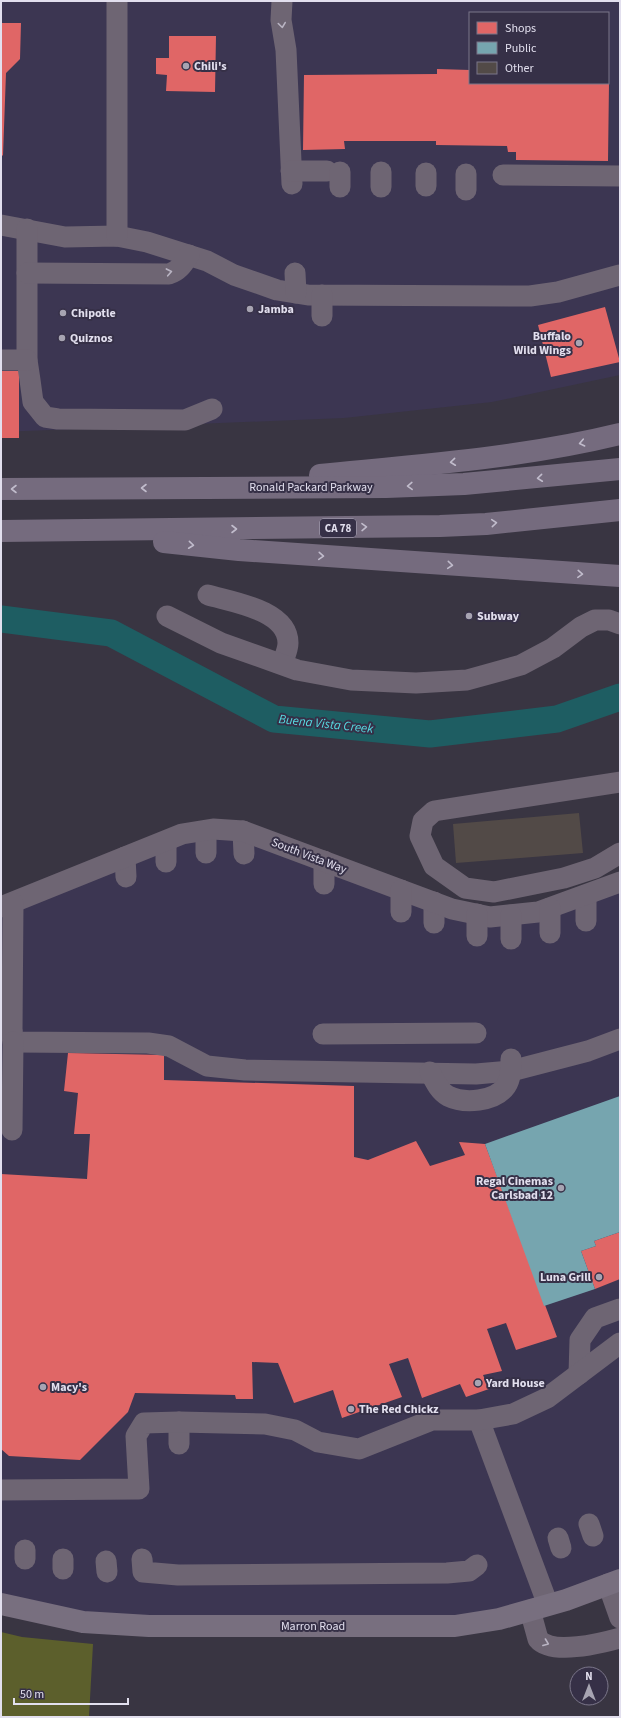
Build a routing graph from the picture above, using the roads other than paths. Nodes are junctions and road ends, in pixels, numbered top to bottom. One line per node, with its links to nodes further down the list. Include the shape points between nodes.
1 (117, 1): 8 (street)
2 (282, 1): 4 (street, one-way to 4, via 291,177)
3 (620, 176): 5 (street, via 590,182)
4 (336, 177)
5 (507, 179)
6 (1, 225): 7 (street)
7 (27, 229): 8 (street, via 65,237); 10 (street)
8 (117, 236): 9 (street)
9 (189, 255): 10 (street, one-way to 9, via 174,272); 14 (street, via 239,277 277,290)
10 (27, 273): 17 (street)
11 (295, 273): 14 (street)
12 (620, 275): 13 (street, via 589,276 548,285 530,296 506,288)
13 (334, 289): 14 (street); 15 (street)
14 (296, 293)
15 (322, 316)
16 (1, 360): 17 (street)
17 (26, 360): 18 (street, via 33,402 45,416 58,419 185,420)
18 (212, 409)
19 (620, 434): 21 (highway, one-way to 21, via 580,444 508,456)
20 (620, 469): 21 (highway, Ronald Packard Parkway, one-way to 21, via 464,484)
21 (183, 488): 22 (highway, Ronald Packard Parkway, one-way to 22)
22 (1, 489)
23 (620, 510): 24 (highway, CA 78, one-way to 23, via 440,526)
24 (55, 530): 25 (highway, CA 78); 26 (highway, one-way to 26, via 239,550)
25 (1, 531)
26 (620, 576)
27 (208, 595): 30 (street, via 269,613 285,632 288,642)
28 (167, 616): 30 (street, via 221,643)
29 (620, 624): 30 (street, via 609,620 595,620 553,648 521,665 467,680 416,683 352,680 297,670)
30 (282, 664)
31 (620, 782): 41 (street, via 434,811 423,821 420,836 434,866)
32 (206, 831): 33 (street, South Vista Way); 34 (street, South Vista Way, via 182,834); 35 (street)
33 (243, 831): 37 (street); 39 (street, South Vista Way, via 281,855)
34 (166, 841): 38 (street); 47 (street, South Vista Way, via 125,867 50,896)
35 (206, 853)
36 (620, 853): 40 (street)
37 (244, 854)
38 (166, 862)
39 (324, 862): 43 (street); 46 (street, South Vista Way, via 359,884)
40 (595, 868): 44 (street, via 564,878); 45 (street)
41 (442, 872): 44 (street, via 465,888); 46 (street)
42 (620, 882): 45 (street, South Vista Way)
43 (324, 884)
44 (494, 892): 51 (street)
45 (593, 892): 48 (street, South Vista Way); 52 (street)
46 (422, 903): 49 (street); 51 (street, South Vista Way)
47 (7, 905): 58 (street)
48 (550, 908): 50 (street, South Vista Way); 53 (street)
49 (401, 912)
50 (511, 915): 51 (street, South Vista Way); 55 (street)
51 (483, 916): 54 (street)
52 (586, 920)
53 (550, 933)
54 (477, 936)
55 (511, 939)
56 (476, 1033): 57 (street, via 434,1028 398,1028 358,1029)
57 (324, 1034)
58 (9, 1035): 61 (street, via 130,1035 169,1039 206,1056 245,1063); 62 (street)
59 (620, 1039): 60 (street, via 588,1044)
60 (511, 1065): 61 (street, via 476,1066); 61 (street, via 506,1086 496,1094 481,1100 462,1100 448,1096 438,1088)
61 (430, 1072)
62 (12, 1130)
63 (620, 1309): 65 (street, via 595,1318 580,1340)
64 (620, 1343): 65 (street)
65 (579, 1374): 66 (street, via 546,1398 512,1414)
66 (479, 1420): 67 (street, via 432,1420 359,1449 318,1442 295,1430 265,1424 218,1430); 74 (street)
67 (179, 1422): 68 (street); 69 (street, via 144,1423 136,1436 139,1497 25,1496)
68 (179, 1444)
69 (1, 1490)
70 (142, 1565): 71 (street, via 217,1568 406,1566 445,1567 469,1571)
71 (477, 1565)
72 (614, 1582): 74 (main road, Marron Road); 75 (street)
73 (1, 1604): 74 (main road, Marron Road, via 83,1622 149,1626 456,1626 499,1619)
74 (539, 1607): 76 (street, one-way to 76, via 538,1639 548,1644 585,1647)
75 (620, 1618)
76 (620, 1638)

